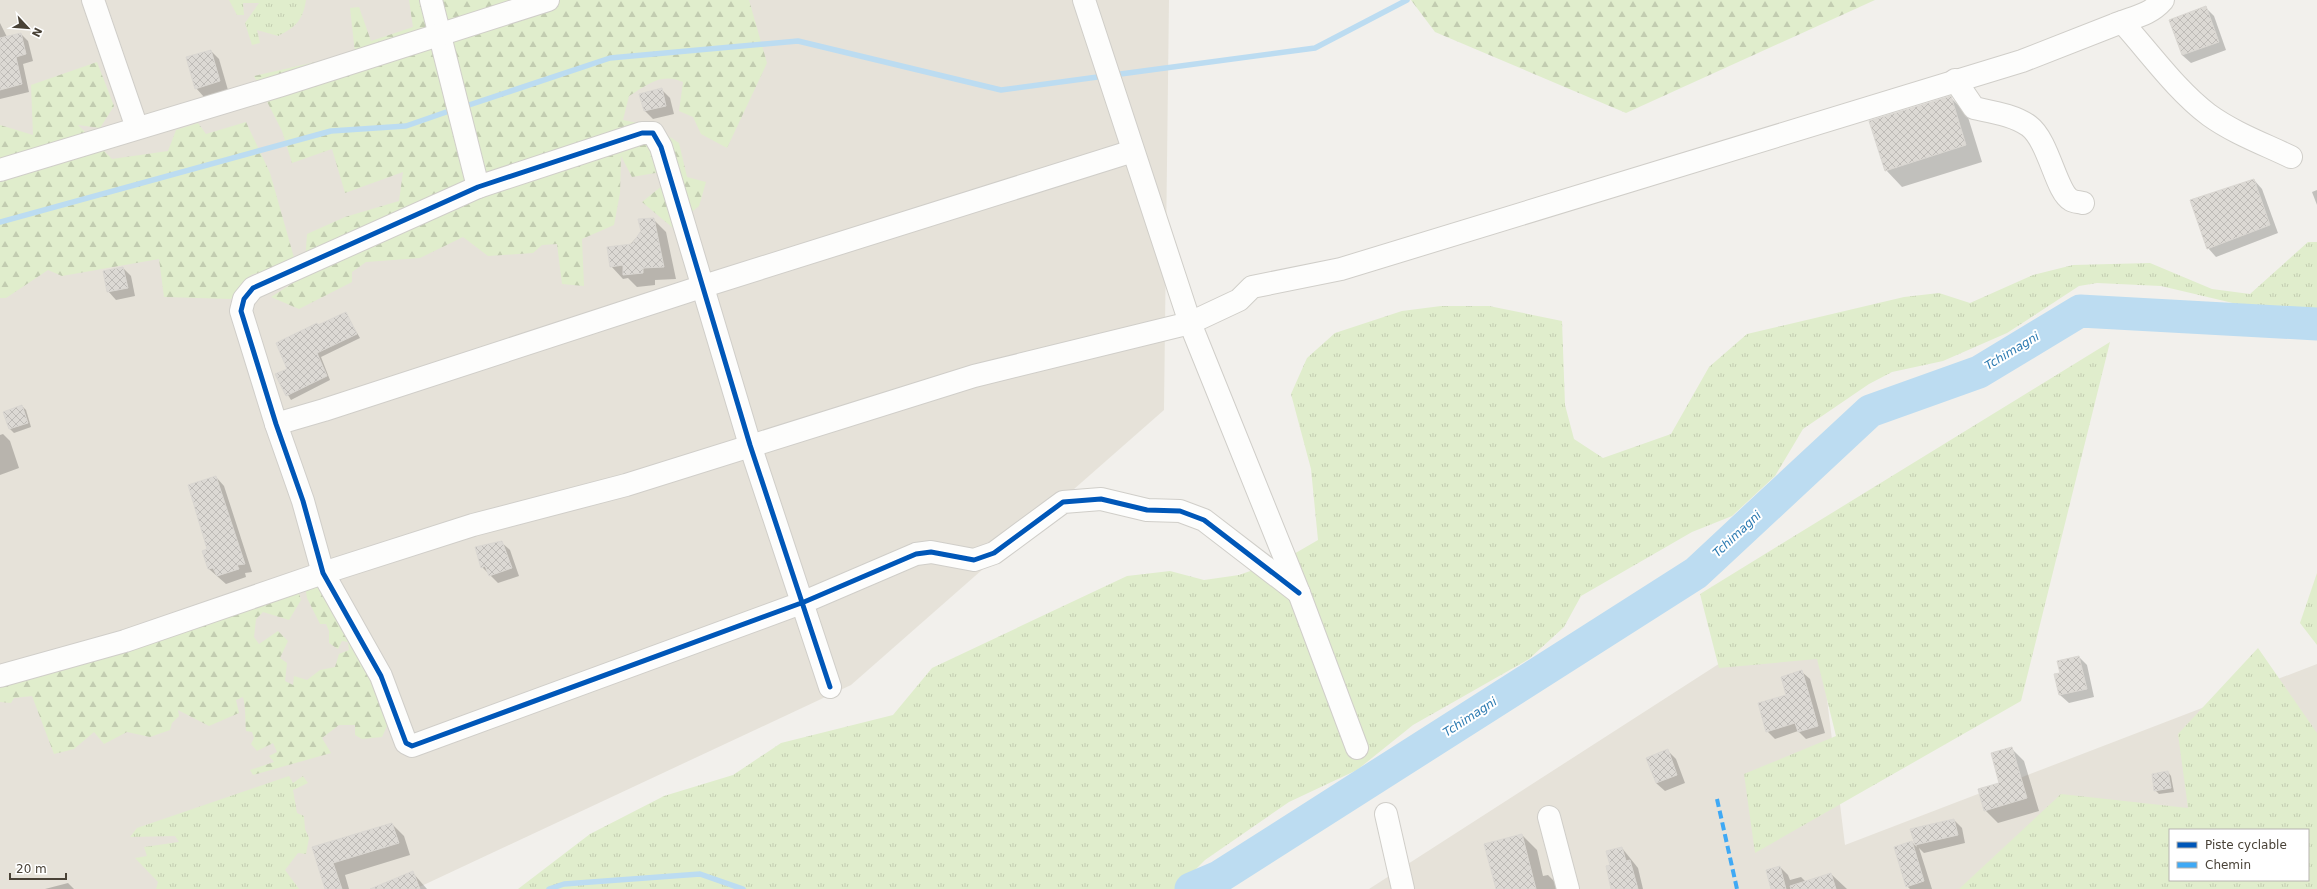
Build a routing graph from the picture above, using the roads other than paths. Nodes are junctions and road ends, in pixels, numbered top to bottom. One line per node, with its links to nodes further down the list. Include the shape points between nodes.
1 (93, 0): 9 (street)
2 (431, 0): 7 (street)
3 (548, 0): 7 (street)
4 (1084, 0): 10 (street)
5 (2163, 0): 6 (street, via 2144,16)
6 (2122, 22): 8 (street, via 2022,61); 11 (street, via 2209,115 2229,128)
7 (440, 35): 9 (street); 13 (street)
8 (1955, 80): 14 (street, via 1974,108 2017,119 2031,127 2046,149 2065,193 2072,200); 16 (street, via 1340,269 1252,286 1239,300)
9 (137, 128): 12 (street)
10 (1133, 152): 15 (street); 16 (street)
11 (2291, 157)
12 (0, 170)
13 (478, 187): 15 (street, via 642,133 653,133 661,147); 17 (street, via 253,288 244,299 241,311)
14 (2084, 203)
15 (704, 286): 17 (street); 18 (street)
16 (1190, 323): 18 (street, via 974,376); 20 (street)
17 (276, 424): 19 (street, via 303,501)
18 (750, 445): 19 (street, via 626,485 473,525); 21 (street)
19 (323, 573): 21 (street, via 381,676 406,744 412,746); 22 (street, via 125,641)
20 (1299, 593): 21 (street, via 1204,520 1180,510 1147,510 1087,498 1063,502 994,553 974,560 931,552 916,554); 24 (street)
21 (804, 602): 23 (street)
22 (0, 676)
23 (830, 687)
24 (1357, 748)
25 (1386, 814): 27 (street)
26 (1549, 818): 28 (street)
27 (1404, 889)
28 (1568, 889)

